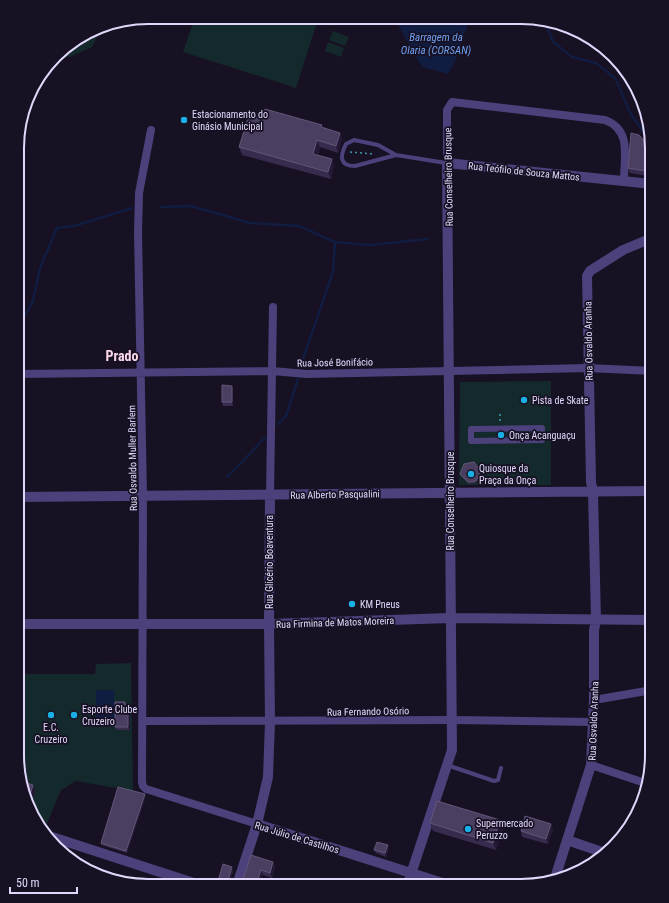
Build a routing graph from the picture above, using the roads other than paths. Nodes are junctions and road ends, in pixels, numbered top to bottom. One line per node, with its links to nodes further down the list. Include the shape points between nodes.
1 (151, 130): 12 (street, Rua Osvaldo Muller Barlem, via 139,193)
2 (396, 155): 2 (lane, Rua Teófilo de Souza Mattos, via 348,166 344,163 342,152 346,144 354,140 378,146); 3 (lane, Rua Teófilo de Souza Mattos)
3 (447, 163): 4 (street, Rua Teófilo de Souza Mattos); 4 (street, Rua Conselheiro Brusque, via 447,110 452,102 605,120 615,124 625,142); 10 (street, Rua Conselheiro Brusque)
4 (624, 181): 5 (street, Rua Teófilo de Souza Mattos)
5 (645, 183)
6 (645, 241): 8 (street, Rua Osvaldo Aranha, via 623,250 590,271 587,276)
7 (273, 307): 9 (street, Rua Glicério Boaventura)
8 (588, 368): 10 (street, Rua José Bonifácio); 11 (street, Rua José Bonifácio); 18 (street, Rua Osvaldo Aranha)
9 (272, 370): 10 (street, Rua José Bonifácio, via 307,374); 12 (street, Rua José Bonifácio); 21 (street, Rua Glicério Boaventura)
10 (450, 370): 20 (street, Rua Conselheiro Brusque)
11 (645, 371)
12 (140, 372): 13 (street, Rua José Bonifácio); 22 (street, Rua Osvaldo Muller Barlem)
13 (24, 374)
14 (494, 428): 15 (street); 16 (street); 16 (street, via 470,429 471,441)
15 (508, 428): 17 (street); 17 (street, via 542,428 542,440)
16 (494, 440): 17 (street)
17 (508, 440)
18 (590, 489): 19 (street, Rua Alberto Pasqualini); 20 (street, Rua Alberto Pasqualini); 26 (street, Rua Osvaldo Aranha)
19 (645, 491)
20 (450, 493): 21 (street, Rua Alberto Pasqualini); 24 (street, Rua Conselheiro Brusque)
21 (270, 495): 22 (street, Rua Alberto Pasqualini); 29 (street, Rua Glicério Boaventura)
22 (143, 496): 23 (street, Rua Alberto Pasqualini); 28 (street, Rua Osvaldo Muller Barlem)
23 (24, 497)
24 (450, 618): 26 (street, Rua Firmina de Matos Moreira); 29 (street, Rua Firmina de Matos Moreira); 32 (street, Rua Conselheiro Brusque)
25 (645, 620): 26 (street, Rua Firmina de Matos Moreira)
26 (593, 623): 31 (street, Rua Osvaldo Aranha)
27 (24, 624): 28 (street, Rua Firmina de Matos Moreira)
28 (142, 624): 29 (street, Rua Firmina de Matos Moreira); 33 (street, Rua Osvaldo Muller Barlem)
29 (268, 624): 34 (street, Rua Glicério Boaventura)
30 (645, 691): 31 (street)
31 (594, 700): 35 (street, Rua Osvaldo Aranha)
32 (452, 720): 34 (street, Rua Fernando Osório); 35 (street, Rua Fernando Osório); 36 (street, Rua Conselheiro Brusque, via 452,750)
33 (143, 721): 34 (street, Rua Fernando Osório); 40 (street, Rua Osvaldo Muller Barlem)
34 (270, 722): 41 (street, Rua Glicério Boaventura, via 268,776)
35 (594, 722): 37 (street, Rua Osvaldo Aranha)
36 (447, 765): 38 (lane, via 494,781 498,780); 45 (street, Rua Conselheiro Brusque)
37 (591, 765): 39 (street); 43 (street, Rua Osvaldo Aranha)
38 (502, 768)
39 (642, 782)
40 (143, 786): 41 (street, Rua Júlio de Castilhos)
41 (257, 824): 45 (street, Rua Júlio de Castilhos); 48 (street, Rua Glicério Boaventura)
42 (57, 838): 47 (street)
43 (567, 840): 44 (street); 46 (street, Rua Osvaldo Aranha)
44 (599, 851)
45 (412, 873): 49 (street, Rua Conselheiro Brusque); 50 (street, Rua Júlio de Castilhos)
46 (557, 873)
47 (182, 879)
48 (239, 879)
49 (410, 879)
50 (430, 879)

